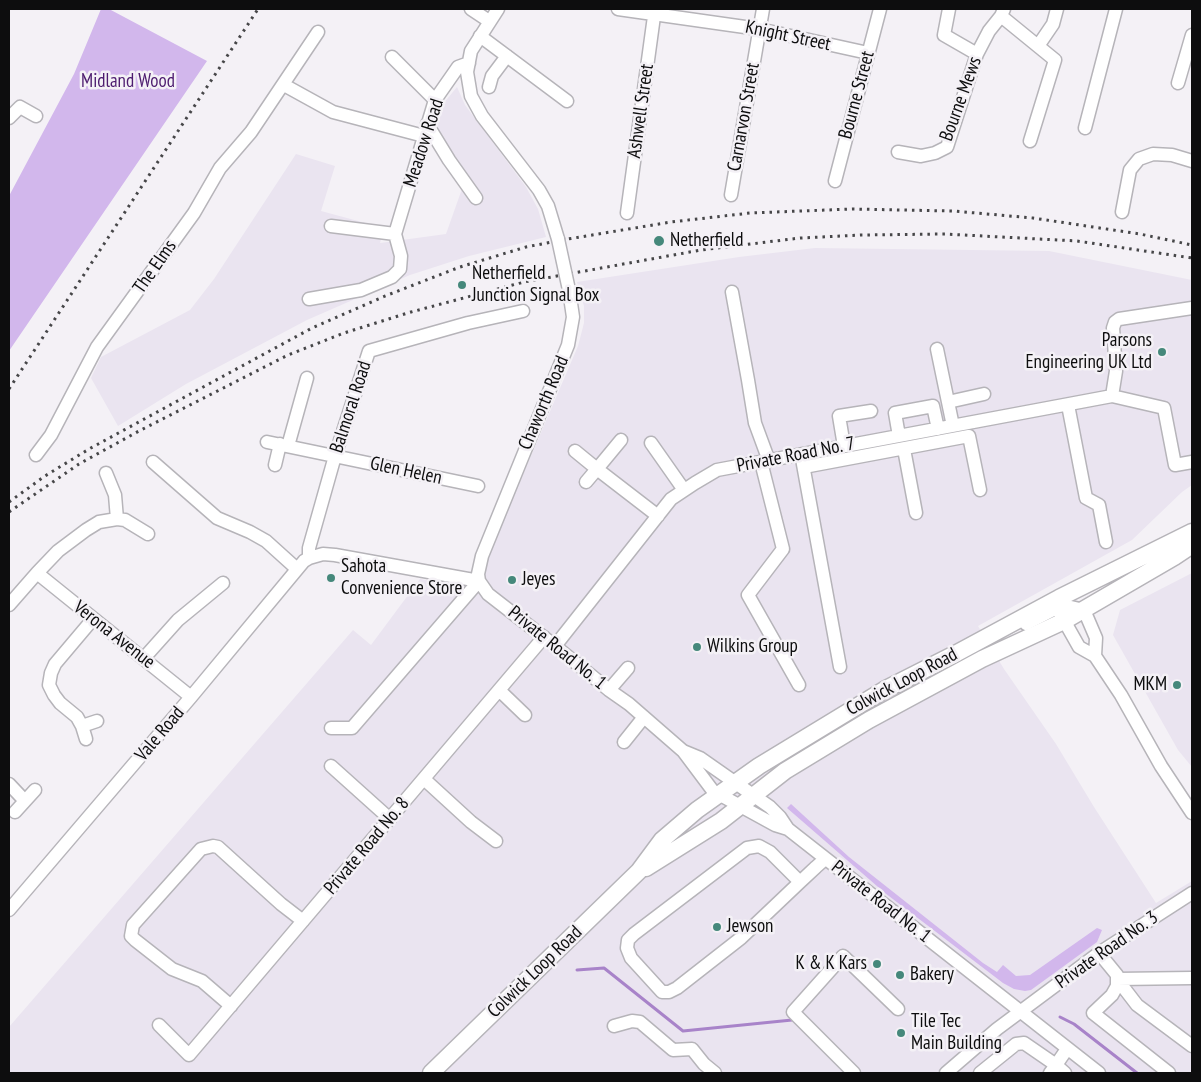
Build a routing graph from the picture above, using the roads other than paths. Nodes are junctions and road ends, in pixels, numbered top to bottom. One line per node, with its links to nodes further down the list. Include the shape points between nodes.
1 (471, 9): 11 (street)
2 (498, 9): 11 (street, Meadow Road)
3 (618, 9): 9 (street, Knight Street)
4 (763, 9): 12 (street, Carnarvon Street)
5 (880, 9): 17 (street, Bourne Street)
6 (950, 9): 18 (street, via 944,35)
7 (1057, 9): 16 (street, via 1053,24)
8 (1116, 9): 29 (street)
9 (655, 11): 12 (street, Knight Street); 38 (street, Ashwell Street)
10 (1003, 12): 16 (street); 18 (street, Bourne Mews)
11 (489, 21): 15 (street, Meadow Road)
12 (760, 28): 17 (street, Knight Street); 35 (street, Carnarvon Street)
13 (318, 32): 23 (street, The Elms)
14 (1192, 35): 22 (street)
15 (480, 36): 20 (street); 21 (street, Meadow Road)
16 (1038, 46): 31 (street, via 1055,60)
17 (868, 53): 34 (street, Bourne Street)
18 (977, 54): 32 (street, Bourne Mews, via 947,147 921,156)
19 (392, 56): 25 (street)
20 (507, 56): 24 (street, via 492,76); 26 (street)
21 (468, 68): 25 (street, Meadow Road, via 458,67); 85 (street, Chaworth Road, bridge, via 471,96 476,106 548,206 558,238 572,325 568,345 482,556)
22 (1178, 83)
23 (284, 85): 30 (street, via 333,112); 62 (street, The Elms, via 251,132 223,164 194,213 97,347 51,435)
24 (489, 87)
25 (435, 100): 30 (street, Meadow Road)
26 (567, 101)
27 (36, 116): 28 (street, via 20,107)
28 (9, 118)
29 (1085, 128)
30 (425, 130): 36 (street); 40 (street, Meadow Road)
31 (1030, 141)
32 (898, 152)
33 (1192, 161): 37 (street, via 1153,154 1139,159 1130,170)
34 (835, 181)
35 (730, 195)
36 (476, 198)
37 (1122, 212)
38 (627, 213)
39 (331, 226): 40 (street)
40 (395, 234): 42 (street, via 401,256 400,269 392,277 361,290)
41 (732, 292): 64 (street, via 755,424)
42 (308, 299)
43 (1192, 308): 48 (street, via 1115,322 1116,371)
44 (522, 311): 63 (street, Balmoral Road, via 369,351)
45 (937, 349): 49 (street)
46 (307, 378): 58 (street)
47 (984, 394): 49 (street)
48 (1112, 396): 50 (street, Private Road No. 7); 67 (street, via 1164,408 1174,465)
49 (948, 402): 52 (street)
50 (1068, 404): 52 (street, Private Road No. 7); 80 (street, via 1086,498 1099,505)
51 (871, 411): 59 (street, via 839,416)
52 (953, 426): 53 (street, Private Road No. 7)
53 (938, 429): 54 (street, Private Road No. 7); 54 (street, via 933,406 894,413)
54 (899, 436): 59 (street, Private Road No. 7)
55 (621, 440): 69 (street)
56 (266, 442): 58 (street, Glen Helen)
57 (651, 443): 73 (street)
58 (284, 445): 63 (street, Glen Helen); 68 (street)
59 (844, 446): 65 (street, Private Road No. 7)
60 (904, 449): 65 (street); 74 (street, via 969,436); 75 (street)
61 (575, 450): 69 (street)
62 (36, 455)
63 (335, 456): 72 (street, Glen Helen); 82 (street, Balmoral Road)
64 (765, 461): 65 (street, Private Road No. 7); 73 (street, Private Road No. 7, via 717,470); 97 (street, via 783,549 748,595)
65 (802, 461): 95 (street)
66 (153, 462): 83 (street, via 162,478 218,518 266,542)
67 (1192, 462)
68 (275, 465)
69 (597, 469): 71 (street); 76 (street)
70 (106, 473): 77 (street, via 115,495)
71 (586, 482)
72 (478, 486)
73 (684, 490): 76 (street, Private Road No. 7)
74 (980, 490)
75 (916, 513)
76 (658, 516): 92 (street, Private Road No. 7)
77 (117, 519): 79 (street, via 125,520); 84 (street, via 99,522 86,530 58,551)
78 (1192, 532): 88 (main road, Colwick Loop Road)
79 (148, 534)
80 (1106, 542)
81 (1192, 545): 89 (main road, Colwick Loop Road)
82 (309, 558): 83 (street, Vale Road); 85 (street, via 335,555)
83 (297, 569): 100 (street, Vale Road)
84 (37, 573): 87 (street); 90 (street, Verona Avenue)
85 (479, 581): 91 (street, Private Road No. 1, via 488,594); 105 (street, via 352,728)
86 (223, 583): 94 (street, via 178,620)
87 (9, 606)
88 (1060, 609): 89 (main road, Colwick Loop Road); 93 (street, via 1079,647); 111 (main road, Colwick Loop Road, via 957,653 900,682 827,723); 117 (main road, Colwick Loop Road, via 982,658 785,771)
89 (1084, 610): 93 (street, via 1096,638)
90 (92, 619): 94 (street, Verona Avenue); 104 (street, via 55,664 49,685)
91 (544, 637): 92 (street, Private Road No. 1); 98 (street, Private Road No. 8)
92 (555, 646): 99 (street, Private Road No. 1)
93 (1095, 656): 113 (street)
94 (144, 658): 100 (street, Verona Avenue)
95 (840, 667)
96 (628, 668): 99 (street)
97 (799, 685)
98 (499, 690): 101 (street); 110 (street, Private Road No. 8)
99 (609, 690): 102 (street, Private Road No. 1)
100 (191, 697): 129 (street, Vale Road)
101 (525, 715)
102 (644, 717): 107 (street); 108 (street, Private Road No. 1)
103 (97, 721): 104 (street)
104 (82, 726): 106 (street)
105 (331, 728)
106 (86, 739)
107 (624, 742)
108 (683, 751): 111 (street, Private Road No. 1, via 700,758); 116 (street, Private Road No. 1, via 704,782)
109 (331, 766): 122 (street)
110 (424, 779): 122 (street, Private Road No. 8); 124 (street)
111 (736, 783): 116 (main road, Colwick Loop Road); 117 (street, Private Road No. 1)
112 (9, 784): 118 (street)
113 (1176, 789): 115 (street); 121 (street)
114 (35, 790): 118 (street)
115 (1192, 794)
116 (720, 795): 119 (street, Private Road No. 1); 126 (main road, Colwick Loop Road, via 662,840)
117 (753, 796): 119 (main road, Colwick Loop Road); 123 (street, Private Road No. 1, via 770,807)
118 (25, 801): 120 (street)
119 (740, 806): 123 (street, Private Road No. 1); 126 (main road, Colwick Loop Road)
120 (15, 812)
121 (1192, 813)
122 (390, 819): 130 (street, Private Road No. 8)
123 (788, 829): 125 (street, Private Road No. 1)
124 (496, 842)
125 (825, 859): 127 (street); 136 (street, Private Road No. 1)
126 (639, 871): 142 (main road, Colwick Loop Road)
127 (800, 882): 127 (street, via 741,938 669,992 657,989 627,948 628,940 634,934 746,848 759,846 770,852)
128 (1192, 892): 131 (street, Private Road No. 3)
129 (9, 910)
130 (302, 921): 134 (street, Private Road No. 8); 134 (street, via 218,847 206,846 133,925 131,936 135,940 172,969 202,982)
131 (1100, 953): 133 (street); 136 (street, Private Road No. 3)
132 (1192, 978): 133 (street)
133 (1117, 979): 139 (street, via 1138,1005); 148 (street, via 1112,995 1093,1013)
134 (231, 1006): 137 (street, Private Road No. 8, via 189,1055)
135 (898, 1009): 144 (street, via 843,956 793,1012)
136 (1021, 1011): 140 (street, Private Road No. 1); 145 (street, Private Road No. 3)
137 (159, 1025)
138 (614, 1026): 143 (street, via 640,1022 673,1050 692,1049)
139 (1192, 1046)
140 (1067, 1049): 141 (street); 147 (street, Private Road No. 1)
141 (1057, 1071): 146 (street, via 1024,1043 1016,1044)
142 (431, 1073)
143 (715, 1073)
144 (854, 1073)
145 (946, 1073)
146 (980, 1073)
147 (1099, 1073)
148 (1169, 1073)

